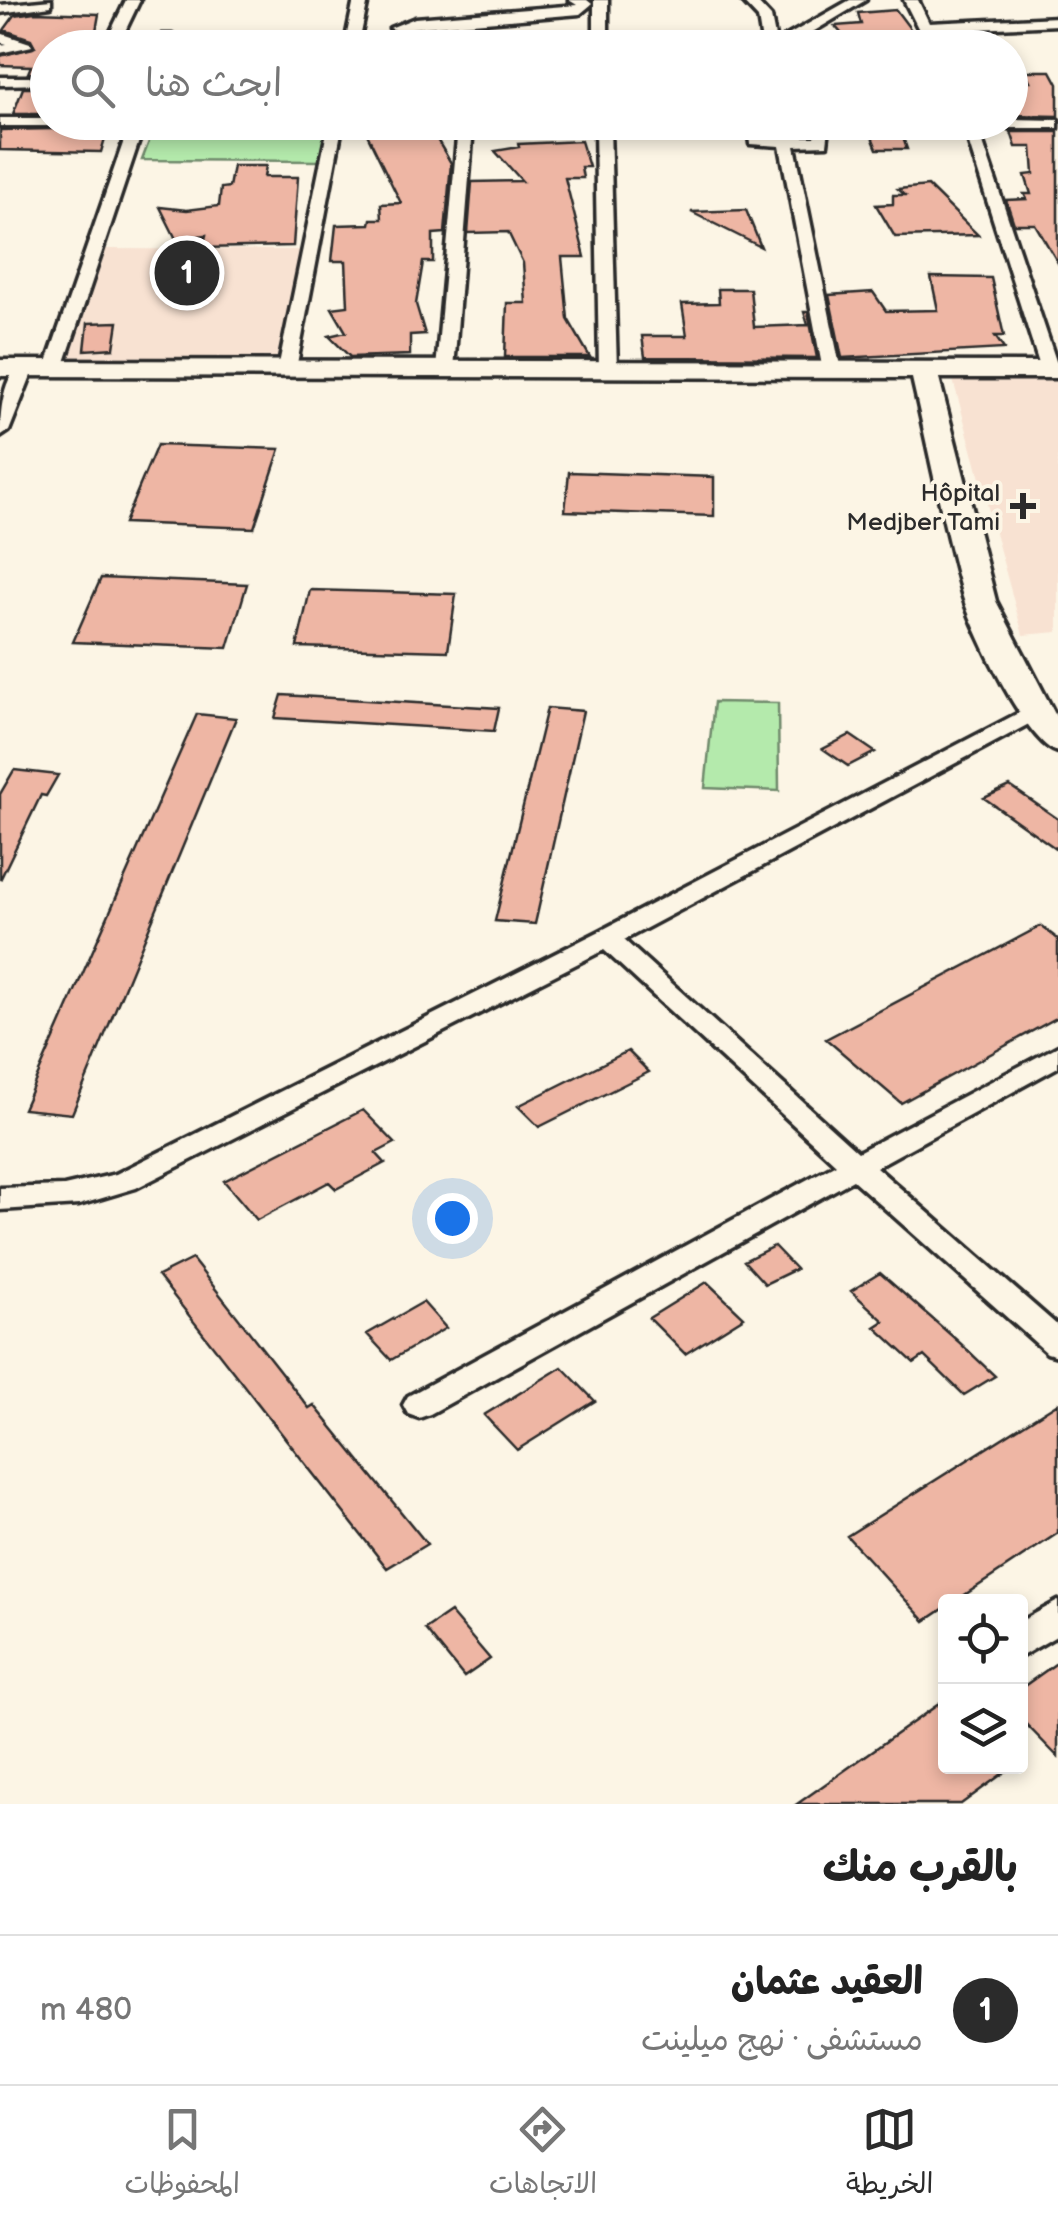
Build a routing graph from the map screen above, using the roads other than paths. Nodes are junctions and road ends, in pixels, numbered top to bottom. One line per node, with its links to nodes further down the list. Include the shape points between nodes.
1 (133, 0): 12 (street)
2 (361, 0): 13 (street)
3 (576, 0): 14 (street, via 585,4 580,10 480,26 416,22 397,28)
4 (601, 0): 15 (street)
5 (748, 0): 16 (street)
6 (859, 0): 17 (street)
7 (910, 0): 11 (street)
8 (46, 3): 9 (street)
9 (0, 9)
10 (1057, 17): 11 (street)
11 (924, 27): 18 (street)
12 (119, 30)
13 (355, 30)
14 (404, 30)
15 (601, 30)
16 (767, 30)
17 (805, 30)
18 (926, 30)
19 (0, 37): 20 (street, via 26,46)
20 (0, 48)
21 (0, 81): 22 (street)
22 (30, 81)
23 (0, 122): 24 (street)
24 (30, 122)
25 (1028, 124): 26 (street)
26 (1058, 124)
27 (132, 140): 36 (street)
28 (333, 140): 37 (street)
29 (465, 140): 38 (street)
30 (602, 140): 39 (street)
31 (755, 140): 34 (street)
32 (822, 140): 34 (street)
33 (975, 140): 40 (street)
34 (787, 142): 41 (street)
35 (13, 368): 36 (main road); 43 (street)
36 (54, 368): 37 (main road)
37 (287, 369): 38 (main road)
38 (445, 369): 39 (main road)
39 (608, 370): 41 (main road)
40 (1054, 370): 42 (main road)
41 (832, 371): 42 (main road)
42 (924, 371): 44 (main road, via 980,601)
43 (0, 431)
44 (1034, 712): 45 (main road); 46 (street)
45 (1058, 742)
46 (607, 938): 48 (street); 49 (street, via 112,1187 66,1200)
47 (1058, 1055): 48 (street)
48 (856, 1166): 50 (street); 51 (street)
49 (0, 1199)
50 (1058, 1344)
51 (419, 1405)
52 (1058, 1616): 53 (street)
53 (1028, 1637)

